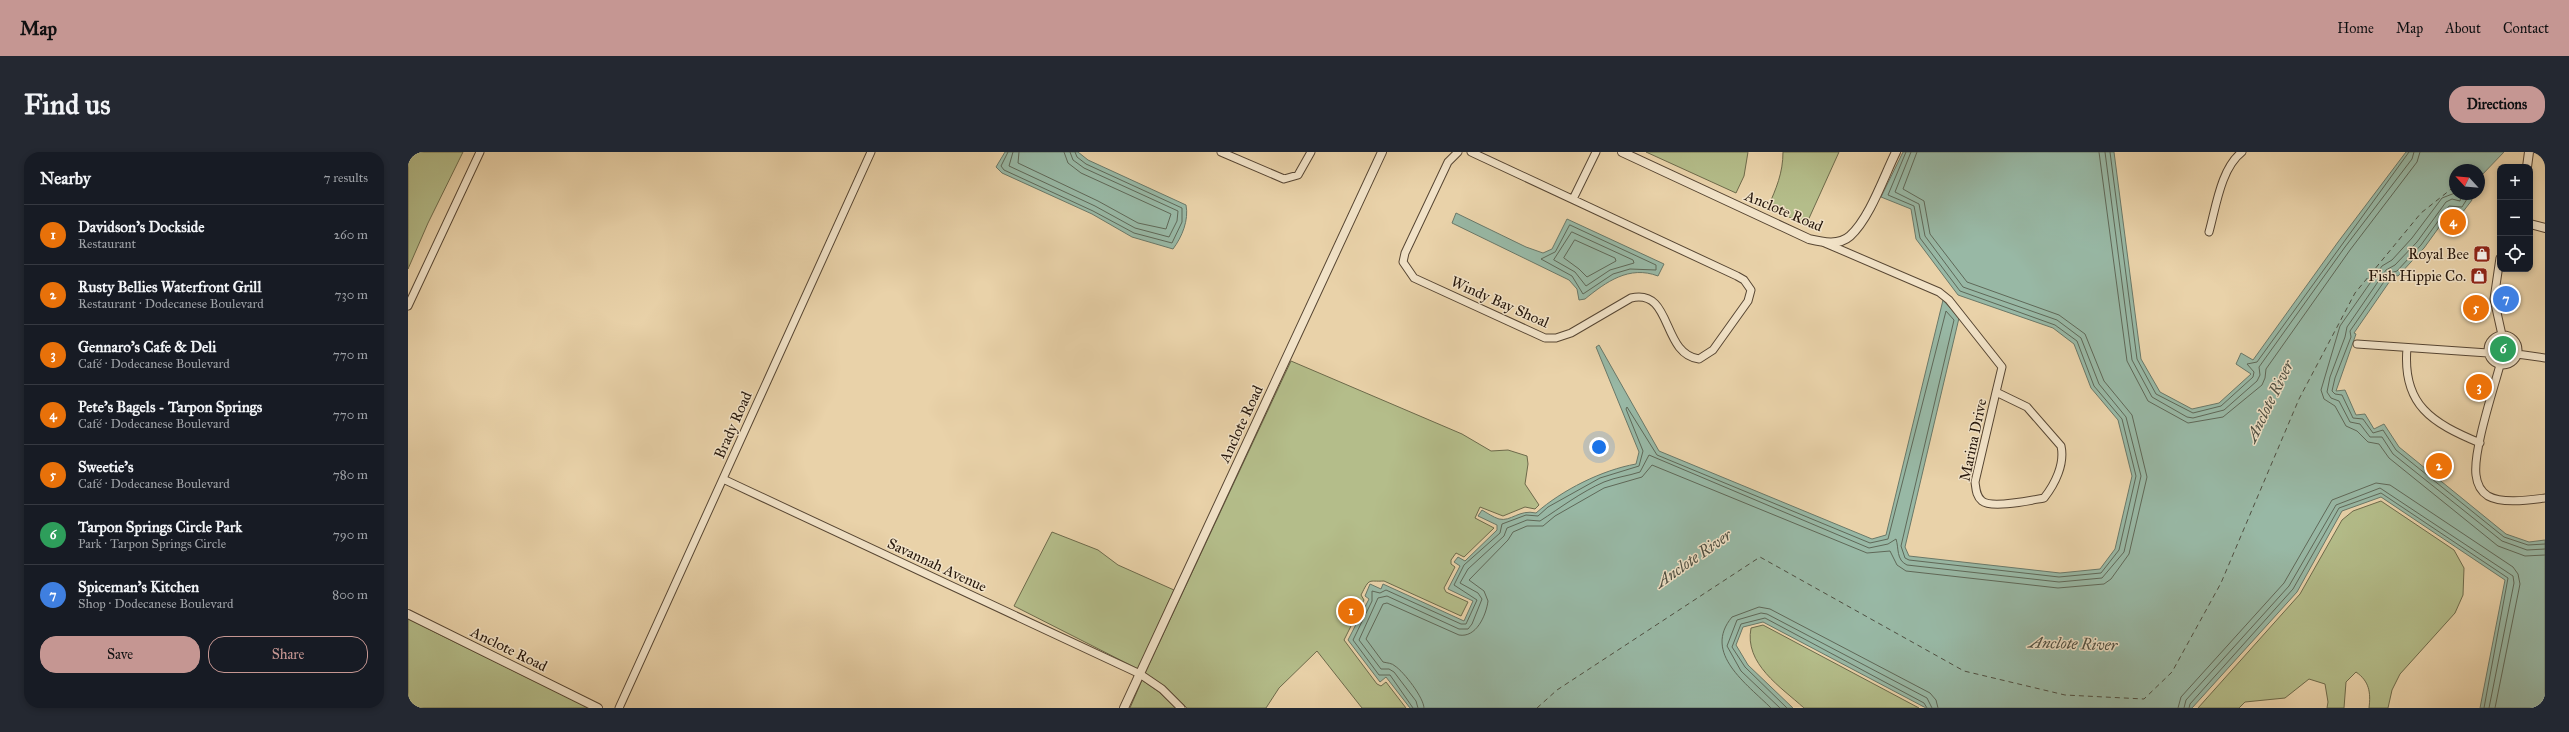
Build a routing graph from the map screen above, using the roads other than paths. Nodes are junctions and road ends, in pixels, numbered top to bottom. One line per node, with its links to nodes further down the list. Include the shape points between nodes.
1 (480, 152): 20 (street)
2 (871, 152): 30 (street, Brady Road)
3 (1221, 152): 4 (street, via 1284,179 1298,175)
4 (1311, 152)
5 (1382, 152): 33 (street, Anclote Road)
6 (1458, 152): 14 (street, Windy Bay Shoal, via 1448,162 1405,253 1403,262 1414,278 1545,338 1566,336 1631,298 1642,295 1654,300 1682,352 1690,358 1699,359 1709,355 1748,301 1751,295 1748,285 1737,276)
7 (1471, 152): 14 (street, Windy Bay Shoal)
8 (1596, 152): 14 (street)
9 (1622, 152): 18 (street, Anclote Road, via 1809,239)
10 (1896, 152): 18 (street, Anclote Road, via 1865,215 1850,236)
11 (2242, 152): 17 (street, via 2236,157 2225,177)
12 (2529, 152): 13 (street)
13 (2527, 164)
14 (1573, 200)
15 (2533, 225): 16 (street)
16 (2545, 228)
17 (2209, 232)
18 (1825, 243): 28 (street, Marina Drive, via 1939,292 1964,318 2002,367)
19 (2498, 272): 21 (street, via 2494,299)
20 (408, 306)
21 (2502, 335): 24 (street, via 2493,339); 25 (street, via 2514,341)
22 (2357, 344): 23 (street)
23 (2407, 348): 24 (street); 29 (street, via 2405,369 2408,383 2419,406)
24 (2488, 353): 27 (street, via 2492,361)
25 (2518, 354): 26 (street); 27 (street, via 2509,364)
26 (2545, 358)
27 (2500, 365): 29 (street)
28 (1996, 392): 28 (street, Marina Drive, via 1975,482 1976,494 1983,502 1995,504 2044,498 2054,485 2062,454 2061,446 2027,407)
29 (2480, 443): 31 (street, via 2476,474 2478,486 2483,492 2496,498)
30 (723, 478): 33 (street, Savannah Avenue); 35 (street, Brady Road)
31 (2545, 498)
32 (408, 614): 34 (street, Anclote Road)
33 (1140, 674): 36 (street, Anclote Road); 37 (street, Savannah Avenue, via 1162,689)
34 (598, 708)
35 (619, 708)
36 (1124, 708)
37 (1181, 708)

